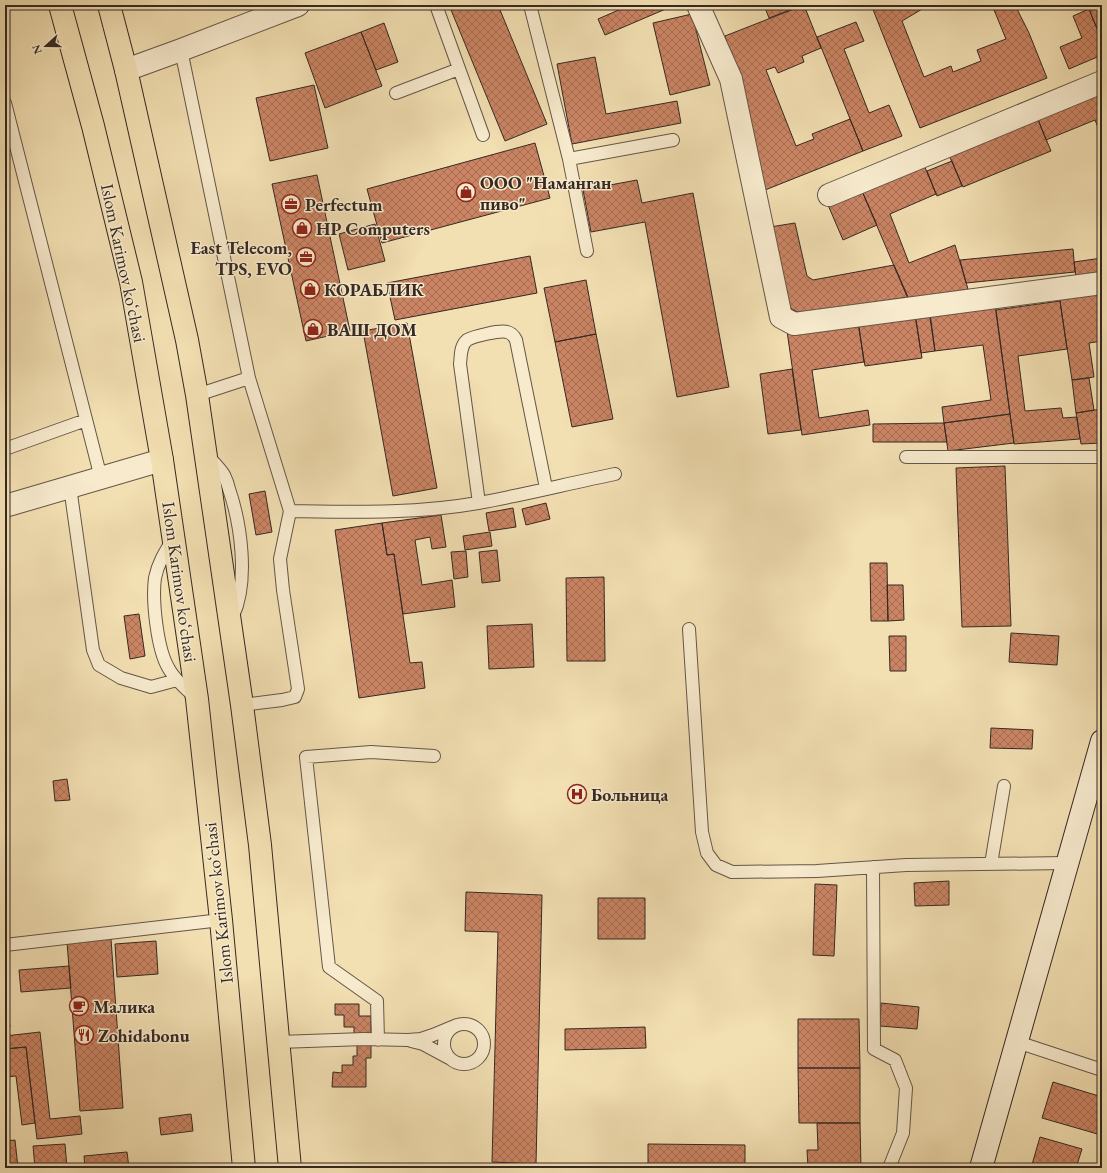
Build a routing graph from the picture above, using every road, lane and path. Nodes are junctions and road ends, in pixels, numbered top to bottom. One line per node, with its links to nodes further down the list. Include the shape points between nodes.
1 (60, 5): 25 (main road, Islom Karimov koʻchasi, via 131,282)
2 (109, 5): 9 (main road)
3 (298, 5): 7 (street)
4 (436, 5): 8 (lane)
5 (530, 5): 15 (lane)
6 (698, 5): 18 (street, via 731,79 780,317 794,324)
7 (181, 50): 9 (street); 19 (lane)
8 (459, 69): 11 (lane); 13 (lane)
9 (126, 70): 20 (main road)
10 (1102, 82): 16 (street)
11 (396, 93)
12 (5, 103): 21 (lane)
13 (483, 135)
14 (673, 140): 15 (lane)
15 (569, 159): 17 (lane)
16 (829, 195)
17 (587, 251)
18 (1102, 283)
19 (249, 378): 20 (lane); 32 (lane)
20 (197, 395): 37 (main road)
21 (86, 420): 22 (lane); 27 (lane)
22 (5, 449)
23 (906, 457): 24 (lane)
24 (1102, 457)
25 (162, 460): 27 (street); 33 (main road, Islom Karimov koʻchasi)
26 (615, 474): 29 (lane)
27 (101, 478): 28 (street)
28 (70, 487): 31 (street); 35 (lane, via 93,650 99,665 121,678 151,687)
29 (546, 488): 30 (lane); 30 (lane, via 516,340 513,334 508,332 486,334 467,340 462,348 460,364)
30 (479, 503): 32 (lane, via 384,512)
31 (5, 506)
32 (290, 511): 37 (lane, via 280,559 298,689 295,697)
33 (173, 538): 35 (lane, via 160,560 155,578 154,597 161,652); 36 (main road, Islom Karimov koʻchasi)
34 (689, 629): 43 (lane, via 702,832 706,853 716,865 732,872 817,871)
35 (177, 680): 36 (lane)
36 (197, 699): 44 (main road, Islom Karimov koʻchasi)
37 (242, 705): 49 (main road, via 260,845)
38 (1102, 741): 41 (street)
39 (434, 756): 47 (lane, via 371,752 306,757 329,967 377,1001)
40 (1004, 786): 42 (lane)
41 (1067, 863): 42 (lane); 50 (street)
42 (991, 864): 43 (lane)
43 (873, 867): 55 (lane, via 874,1049 894,1060 906,1088 903,1133)
44 (221, 920): 45 (lane); 53 (main road, Islom Karimov koʻchasi)
45 (5, 945)
46 (456, 1025): 48 (lane, via 421,1039); 51 (lane, via 445,1036 445,1051); 51 (lane, via 472,1025 478,1030 484,1044 478,1059 471,1063 463,1064)
47 (378, 1040): 48 (lane); 49 (lane)
48 (408, 1040): 51 (lane, via 423,1044)
49 (279, 1042): 54 (main road)
50 (1017, 1042): 52 (lane); 56 (street)
51 (449, 1058)
52 (1102, 1070)
53 (244, 1168)
54 (290, 1168)
55 (890, 1168)
56 (981, 1168)

